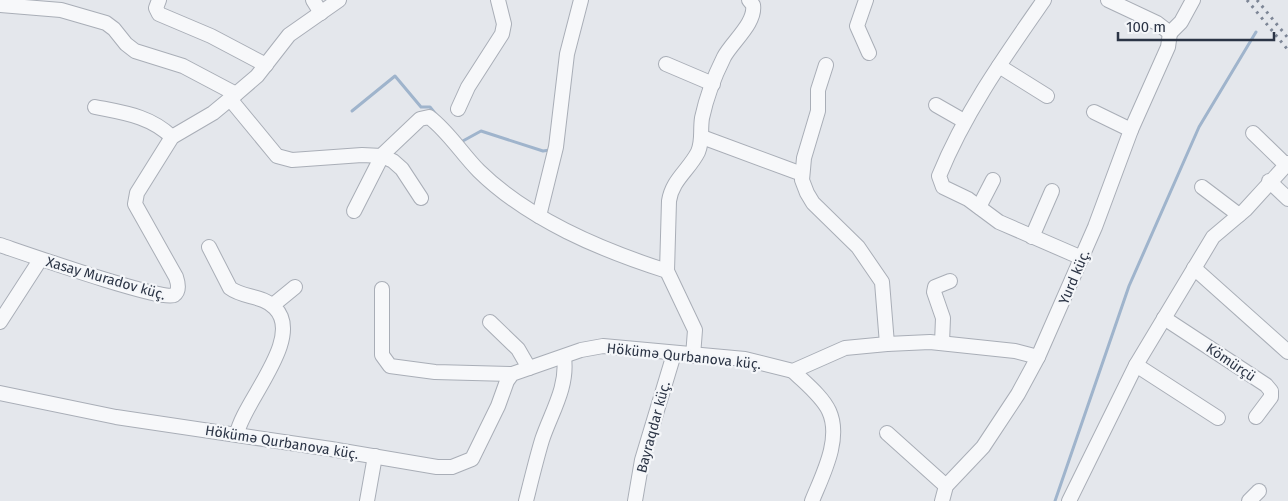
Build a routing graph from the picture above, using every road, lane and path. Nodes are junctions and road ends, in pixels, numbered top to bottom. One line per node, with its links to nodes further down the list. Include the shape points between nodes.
1 (159, 0): 16 (street, via 156,8 159,14 211,36)
2 (313, 0): 12 (street)
3 (339, 0): 12 (street, Xasay Muradov küç.)
4 (498, 0): 24 (street, via 504,24 502,34 468,87)
5 (581, 0): 43 (street, via 566,62 556,147)
6 (748, 0): 19 (street, via 753,5 753,14 724,58)
7 (866, 0): 14 (street, via 857,26)
8 (1044, 0): 18 (street)
9 (1108, 0): 13 (street, via 1157,23)
10 (1193, 0): 13 (street)
11 (0, 5): 20 (street, via 61,10 106,23 135,51 183,66)
12 (321, 13): 16 (street, Xasay Muradov küç., via 289,35)
13 (1170, 34): 27 (street, Yurd küç., via 1168,47)
14 (869, 53)
15 (666, 64): 19 (street)
16 (266, 65): 20 (street, Xasay Muradov küç.)
17 (826, 65): 33 (street)
18 (999, 66): 21 (street); 26 (street)
19 (713, 84): 30 (street, via 703,115)
20 (233, 96): 29 (street, Xasay Muradov küç.); 31 (street, via 277,156 283,159)
21 (1047, 96)
22 (936, 105): 26 (street)
23 (95, 107): 29 (street, via 146,119)
24 (458, 109)
25 (1094, 112): 27 (street)
26 (964, 121): 40 (street, via 939,176 940,182 943,187)
27 (1130, 130): 47 (street, Yurd küç.)
28 (1253, 134): 32 (street)
29 (172, 137): 48 (street, Xasay Muradov küç., via 135,199 176,277 177,293 164,297)
30 (702, 137): 33 (street); 50 (street, via 692,162 670,191)
31 (382, 156): 38 (street, via 402,169); 41 (street); 43 (street, via 420,119 429,118 478,171)
32 (1287, 164): 35 (street)
33 (802, 174): 59 (street, via 813,203 858,247 882,282)
34 (992, 180): 40 (street)
35 (1269, 181): 39 (street); 42 (street)
36 (1202, 187): 42 (street)
37 (1052, 191): 44 (street)
38 (421, 198)
39 (1288, 199)
40 (979, 207): 44 (street, via 999,222)
41 (354, 211)
42 (1238, 215): 49 (street, via 1213,237)
43 (538, 216): 50 (street, via 611,250)
44 (1032, 237): 47 (street)
45 (0, 245): 48 (street, Xasay Muradov küç.)
46 (209, 247): 54 (street, via 230,288)
47 (1082, 258): 63 (street, Yurd küç.)
48 (40, 260): 56 (street)
49 (1194, 268): 55 (street); 60 (street)
50 (667, 271): 62 (street, via 695,330)
51 (950, 281): 58 (street, via 935,287 934,292 943,318)
52 (295, 286): 54 (street)
53 (382, 289): 68 (street, via 382,355 390,366 435,372)
54 (273, 306): 73 (street, via 283,327 280,343 270,372 241,419)
55 (1164, 318): 65 (street); 70 (street, Kömürçü, via 1271,391 1271,397)
56 (0, 322)
57 (490, 322): 66 (street, via 518,349)
58 (942, 343): 59 (street); 63 (street, via 1015,351)
59 (887, 344): 67 (street, via 845,348)
60 (1288, 352)
61 (674, 354): 62 (street, Hökümə Qurbanova küç.); 64 (street, Hökümə Qurbanova küç., via 603,346 581,350); 79 (street, Bayraqdar küç., via 642,460)
62 (693, 356): 67 (street, Hökümə Qurbanova küç., via 745,359)
63 (1038, 357): 75 (street, Yurd küç., via 984,447)
64 (564, 358): 66 (street, Hökümə Qurbanova küç.); 78 (street, via 562,386 542,441)
65 (1136, 366): 71 (street); 76 (street)
66 (529, 368): 68 (street, Hökümə Qurbanova küç.)
67 (793, 371): 80 (street, via 823,401 833,425 832,444)
68 (512, 374): 74 (street, Hökümə Qurbanova küç., via 472,459 452,467 437,467)
69 (0, 393): 73 (street, Hökümə Qurbanova küç., via 116,417)
70 (1256, 417)
71 (1218, 418)
72 (887, 433): 75 (street)
73 (237, 434): 74 (street, Hökümə Qurbanova küç.)
74 (375, 456): 77 (street)
75 (946, 486): 81 (street, Yurd küç.)
76 (1073, 500)
77 (367, 501)
78 (526, 501)
79 (635, 501)
80 (812, 501)
81 (942, 501)

